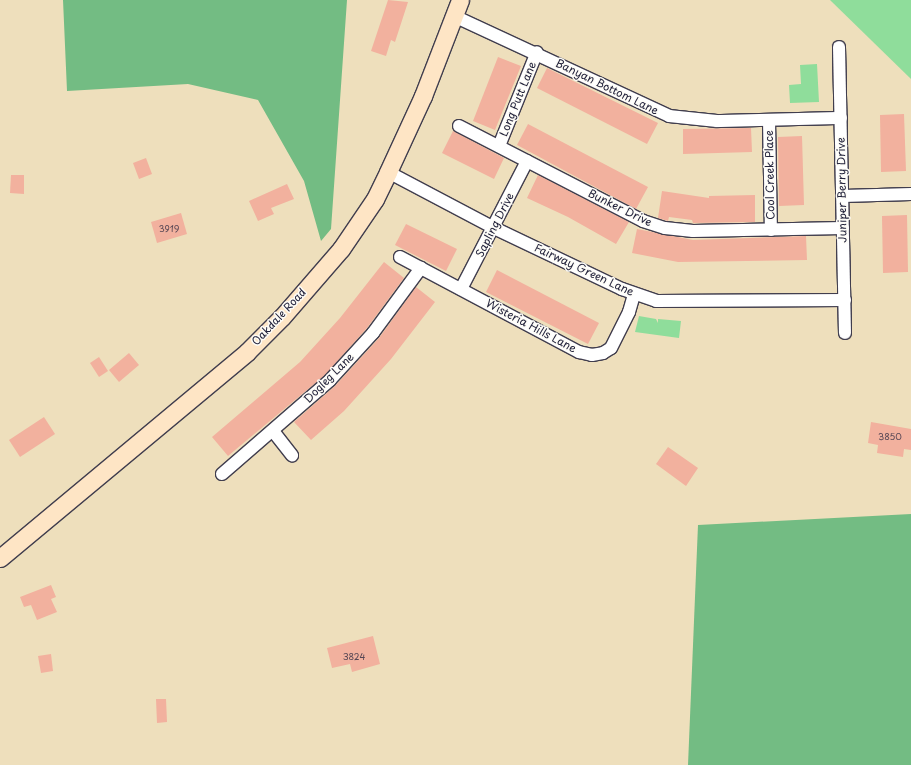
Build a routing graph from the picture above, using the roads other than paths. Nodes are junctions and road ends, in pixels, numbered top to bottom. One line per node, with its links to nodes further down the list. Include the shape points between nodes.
1 (460, 0): 2 (main road, Oakdale Road)
2 (454, 16): 4 (street, Banyan Bottom Lane); 10 (main road, Oakdale Road, via 423,96)
3 (839, 47): 5 (street, Juniper Berry Drive)
4 (537, 52): 6 (street, Banyan Bottom Lane, via 669,116 717,121); 8 (street, Long Putt Lane)
5 (841, 118): 6 (street, Banyan Bottom Lane); 12 (street, Juniper Berry Drive)
6 (769, 120): 15 (street, Cool Creek Place)
7 (459, 126): 8 (street, Bunker Drive)
8 (499, 146): 9 (street, Bunker Drive)
9 (527, 161): 13 (street, Sapling Drive); 15 (street, Bunker Drive, via 643,221 665,228 693,232)
10 (388, 172): 13 (street, Fairway Green Lane); 25 (main road, Oakdale Road, via 374,199 341,249 282,317 247,352)
11 (911, 194): 12 (street)
12 (842, 196): 14 (street, Juniper Berry Drive)
13 (494, 228): 18 (street, Sapling Drive); 19 (street, Fairway Green Lane)
14 (843, 228): 15 (street, Bunker Drive); 20 (street, Juniper Berry Drive)
15 (771, 230)
16 (400, 258): 17 (street, Wisteria Hills Lane)
17 (421, 268): 18 (street, Wisteria Hills Lane); 22 (street, Dogleg Lane, via 373,333 330,380)
18 (461, 289): 19 (street, Wisteria Hills Lane, via 579,352 592,355 611,348)
19 (634, 294): 20 (street, Fairway Green Lane, via 656,301 686,303)
20 (845, 300): 21 (street, Juniper Berry Drive)
21 (845, 333)
22 (273, 431): 23 (street); 24 (street, Dogleg Lane)
23 (292, 455)
24 (222, 474)
25 (0, 558)

